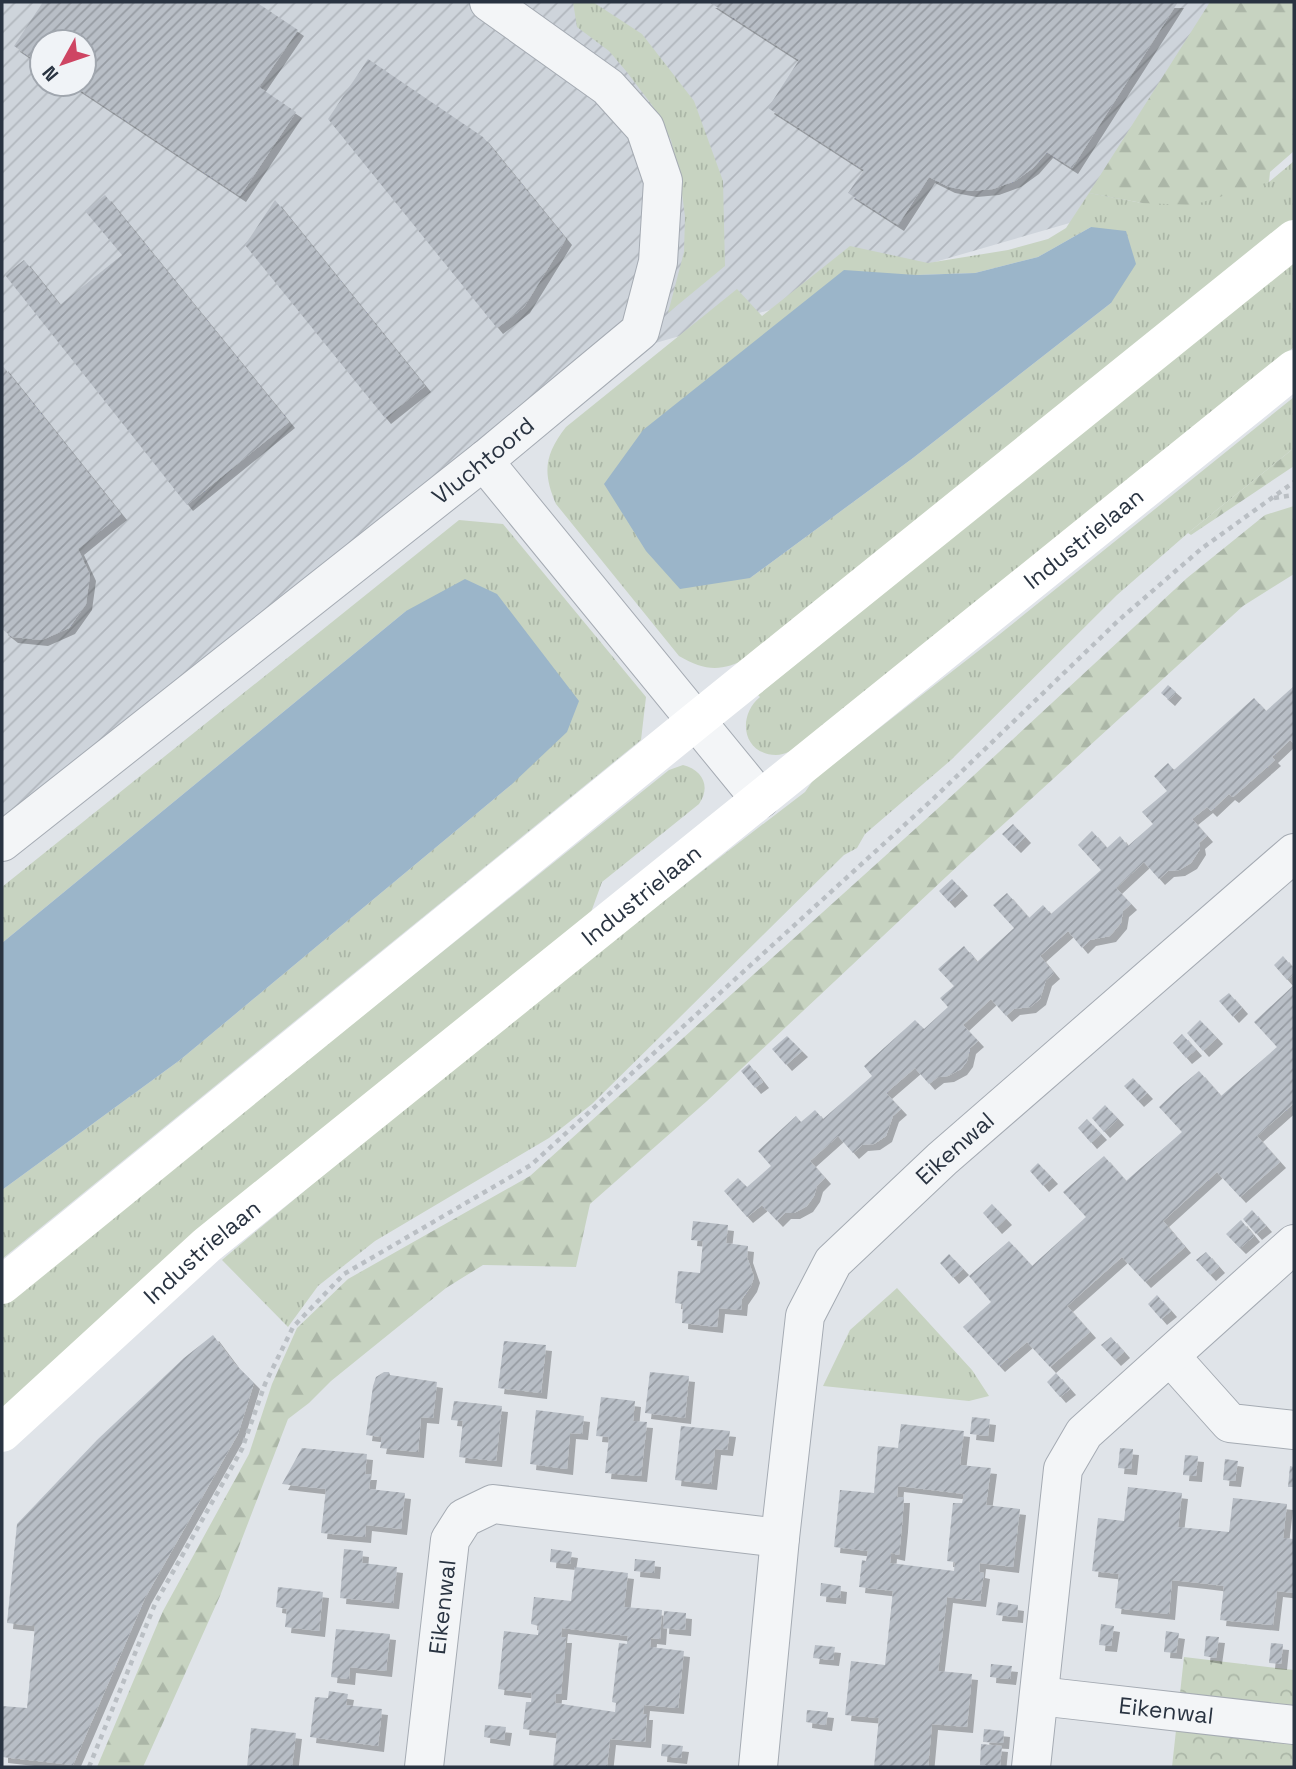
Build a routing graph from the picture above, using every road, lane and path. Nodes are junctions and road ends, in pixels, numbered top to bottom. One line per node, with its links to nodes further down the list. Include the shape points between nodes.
1 (489, 2): 4 (street, Vluchtoord, via 608,87 645,128 663,181 658,262 640,331)
2 (1294, 239): 8 (main road)
3 (1294, 369): 9 (main road, Industrielaan)
4 (486, 459): 8 (street); 10 (street, Vluchtoord)
5 (1294, 482): 7 (path)
6 (1294, 495): 7 (path)
7 (1270, 498): 20 (path, via 1201,549 1119,621 913,817 531,1166 344,1274 293,1327 265,1384 242,1449 155,1604)
8 (697, 720): 9 (street); 13 (main road)
9 (760, 799): 16 (main road, Industrielaan, via 207,1245)
10 (2, 842)
11 (1294, 852): 17 (street, Eikenwal, via 942,1159 833,1262 805,1316)
12 (1294, 1244): 14 (street)
13 (2, 1285)
14 (1170, 1356): 15 (street, via 1230,1423); 18 (street, via 1084,1433 1063,1469)
15 (1294, 1430)
16 (2, 1433)
17 (780, 1538): 21 (street, Eikenwal, via 493,1504 464,1518 450,1540); 22 (street, Eikenwal)
18 (1039, 1696): 19 (street, Eikenwal); 23 (street)
19 (1294, 1725)
20 (89, 1767)
21 (424, 1767)
22 (758, 1767)
23 (1031, 1767)

